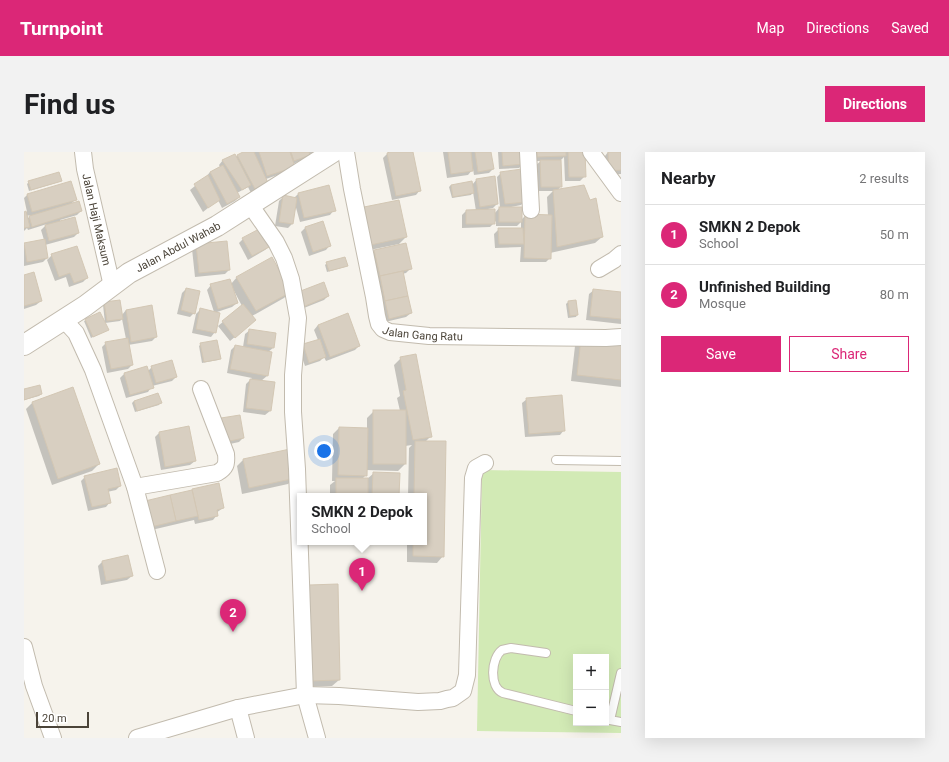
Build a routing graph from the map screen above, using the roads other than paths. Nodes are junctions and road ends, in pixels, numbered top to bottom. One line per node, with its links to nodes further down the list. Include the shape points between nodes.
1 (82, 152): 11 (street, Jalan Haji Maksum)
2 (333, 152): 7 (street, Jalan Abdul Wahab)
3 (346, 152): 13 (street, Jalan Gang Ratu, via 377,316 383,329 390,332 458,337)
4 (528, 152): 8 (street)
5 (590, 152): 6 (street)
6 (621, 193)
7 (251, 206): 11 (street, Jalan Abdul Wahab, via 144,264); 20 (street, via 276,242 292,279 298,318 293,375)
8 (531, 210)
9 (621, 254): 10 (street)
10 (599, 269)
11 (112, 286): 12 (street, Jalan Abdul Wahab)
12 (64, 320): 14 (street, Jalan Abdul Wahab); 19 (street, via 76,333 93,370)
13 (621, 336)
14 (24, 345)
15 (201, 389): 19 (street, via 226,454 227,463 224,469 217,473)
16 (556, 460): 17 (lane)
17 (621, 460)
18 (485, 463): 26 (street, via 476,468 472,478 467,675 463,691 447,700 418,702)
19 (134, 487): 22 (street)
20 (298, 493)
21 (300, 545): 26 (street)
22 (157, 571)
23 (24, 647): 32 (street, via 34,686)
24 (546, 653): 28 (lane, via 511,648 502,650 496,657 495,686 503,693)
25 (621, 672): 29 (lane)
26 (305, 695): 27 (street); 35 (street)
27 (238, 708): 33 (street); 34 (street)
28 (573, 710)
29 (609, 715)
30 (609, 719): 31 (lane)
31 (621, 722)
32 (53, 738)
33 (136, 738)
34 (246, 738)
35 (318, 738)

